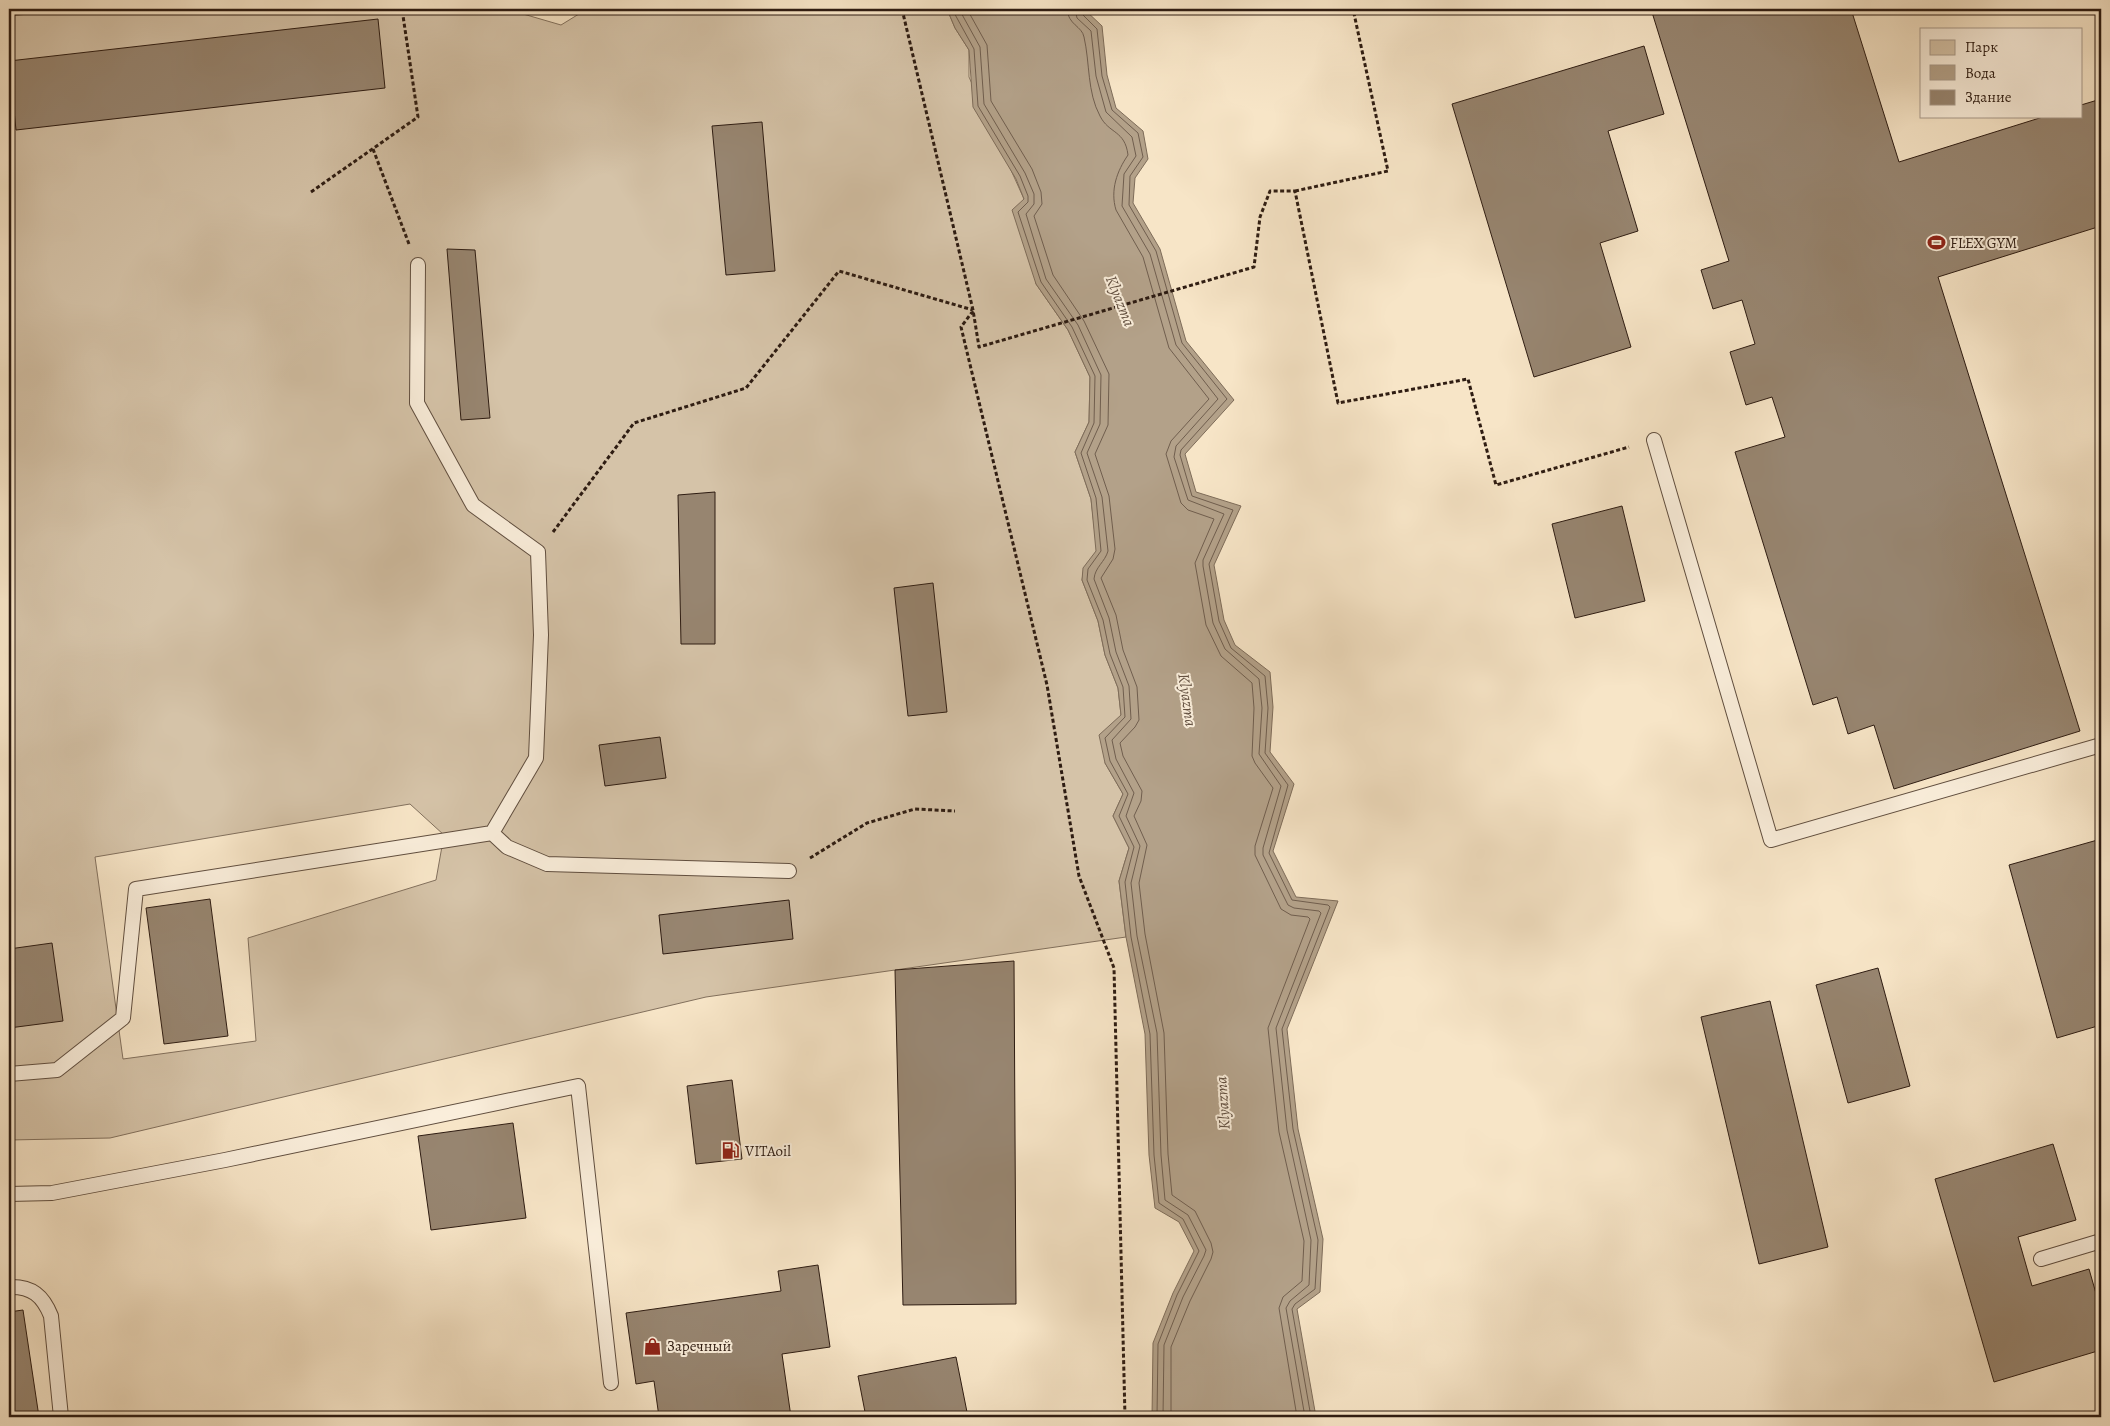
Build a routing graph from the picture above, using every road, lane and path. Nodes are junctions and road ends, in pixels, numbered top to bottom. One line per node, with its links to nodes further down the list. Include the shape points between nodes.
1 (402, 9): 4 (path, via 418,118)
2 (902, 9): 8 (path)
3 (1353, 9): 6 (path, via 1388,171)
4 (373, 148): 5 (path); 7 (path)
5 (311, 192)
6 (1295, 192): 8 (path, via 1270,191 1260,217 1254,267 979,347); 9 (path, via 1338,403 1468,380 1496,486)
7 (418, 265): 10 (lane, via 417,403 473,505)
8 (973, 310): 10 (path, via 839,271 746,388 634,423); 22 (path, via 961,327 1047,685 1078,876 1114,968)
9 (1654, 440): 11 (lane, via 1771,840)
10 (538, 552): 13 (lane, via 541,635 536,758)
11 (2101, 745)
12 (955, 810): 14 (path, via 915,809 867,823)
13 (492, 833): 14 (lane, via 507,847 547,864); 15 (lane, via 136,889 123,1018 57,1070)
14 (789, 871)
15 (9, 1074)
16 (9, 1194): 20 (lane, via 52,1193 578,1086)
17 (2101, 1241): 18 (lane)
18 (2041, 1259)
19 (9, 1287): 21 (lane, via 31,1290 45,1302 51,1316)
20 (611, 1383)
21 (61, 1417)
22 (1125, 1417)

